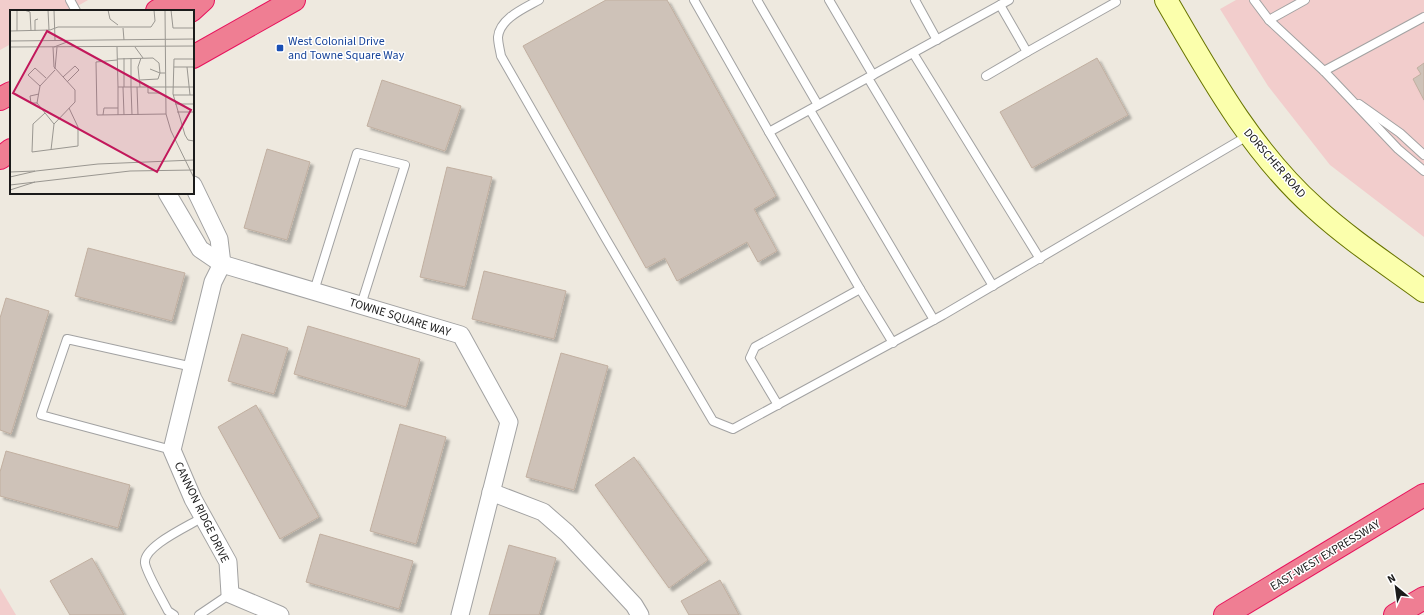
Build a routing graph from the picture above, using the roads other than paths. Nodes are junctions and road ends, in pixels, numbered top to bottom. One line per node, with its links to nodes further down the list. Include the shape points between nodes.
1 (70, 0): 16 (lane)
2 (176, 0): 17 (highway)
3 (204, 0): 18 (highway)
4 (294, 0): 24 (highway)
5 (538, 0): 53 (lane, via 504,23 498,37 501,56 713,421 732,430)
6 (694, 0): 33 (lane)
7 (757, 0): 31 (lane)
8 (829, 0): 27 (lane)
9 (915, 0): 21 (lane)
10 (1008, 0): 15 (lane)
11 (1166, 0): 34 (street, DORSCHER ROAD, via 1214,84)
12 (1254, 0): 20 (lane)
13 (1305, 0): 20 (lane)
14 (1116, 2): 22 (lane)
15 (1000, 5): 21 (lane); 22 (lane)
16 (75, 10)
17 (159, 10)
18 (191, 10)
19 (1424, 17): 25 (lane)
20 (1269, 20): 25 (lane)
21 (937, 40): 23 (lane)
22 (1027, 52): 26 (lane)
23 (913, 53): 27 (lane); 43 (lane)
24 (194, 56)
25 (1324, 70): 28 (lane)
26 (986, 76)
27 (870, 77): 31 (lane); 45 (lane)
28 (1342, 92): 36 (lane, via 1400,133); 40 (lane, via 1398,149)
29 (10, 94): 30 (highway)
30 (0, 99)
31 (818, 105): 32 (lane)
32 (810, 110): 33 (lane); 50 (lane)
33 (769, 132): 46 (lane)
34 (1249, 134): 43 (lane); 48 (street, DORSCHER ROAD, via 1282,175 1314,208 1357,243)
35 (10, 151): 37 (highway)
36 (1424, 155)
37 (0, 158)
38 (10, 160): 39 (highway)
39 (0, 165)
40 (1424, 171)
41 (194, 187): 44 (street, via 219,239)
42 (168, 194): 44 (street, TOWNE SQUARE WAY, via 200,249)
43 (1040, 259): 45 (lane)
44 (222, 264): 47 (street, TOWNE SQUARE WAY); 52 (street, CANNON RIDGE DRIVE, via 213,282)
45 (993, 286): 50 (lane)
46 (860, 289): 51 (lane); 53 (lane, via 754,347 750,358)
47 (314, 291): 49 (street, TOWNE SQUARE WAY); 49 (lane, via 357,153 405,164)
48 (1424, 291)
49 (361, 305): 55 (street, TOWNE SQUARE WAY, via 461,335 508,422)
50 (934, 320): 51 (lane)
51 (893, 343): 53 (lane)
52 (193, 367): 54 (street, CANNON RIDGE DRIVE); 54 (lane, via 67,339 42,415)
53 (778, 405)
54 (172, 450): 57 (street, CANNON RIDGE DRIVE)
55 (491, 492): 63 (street, TOWNE SQUARE WAY); 64 (street, via 543,512 567,533 634,605)
56 (1424, 495): 65 (highway, EAST-WEST EXPRESSWAY)
57 (203, 517): 58 (street, CANNON RIDGE DRIVE, via 228,562); 60 (lane, via 146,553 145,564 168,611)
58 (230, 594): 61 (lane); 62 (street)
59 (1424, 598): 66 (highway)
60 (174, 615)
61 (199, 615)
62 (280, 615)
63 (460, 615)
64 (640, 615)
65 (1225, 615)
66 (1395, 615)

